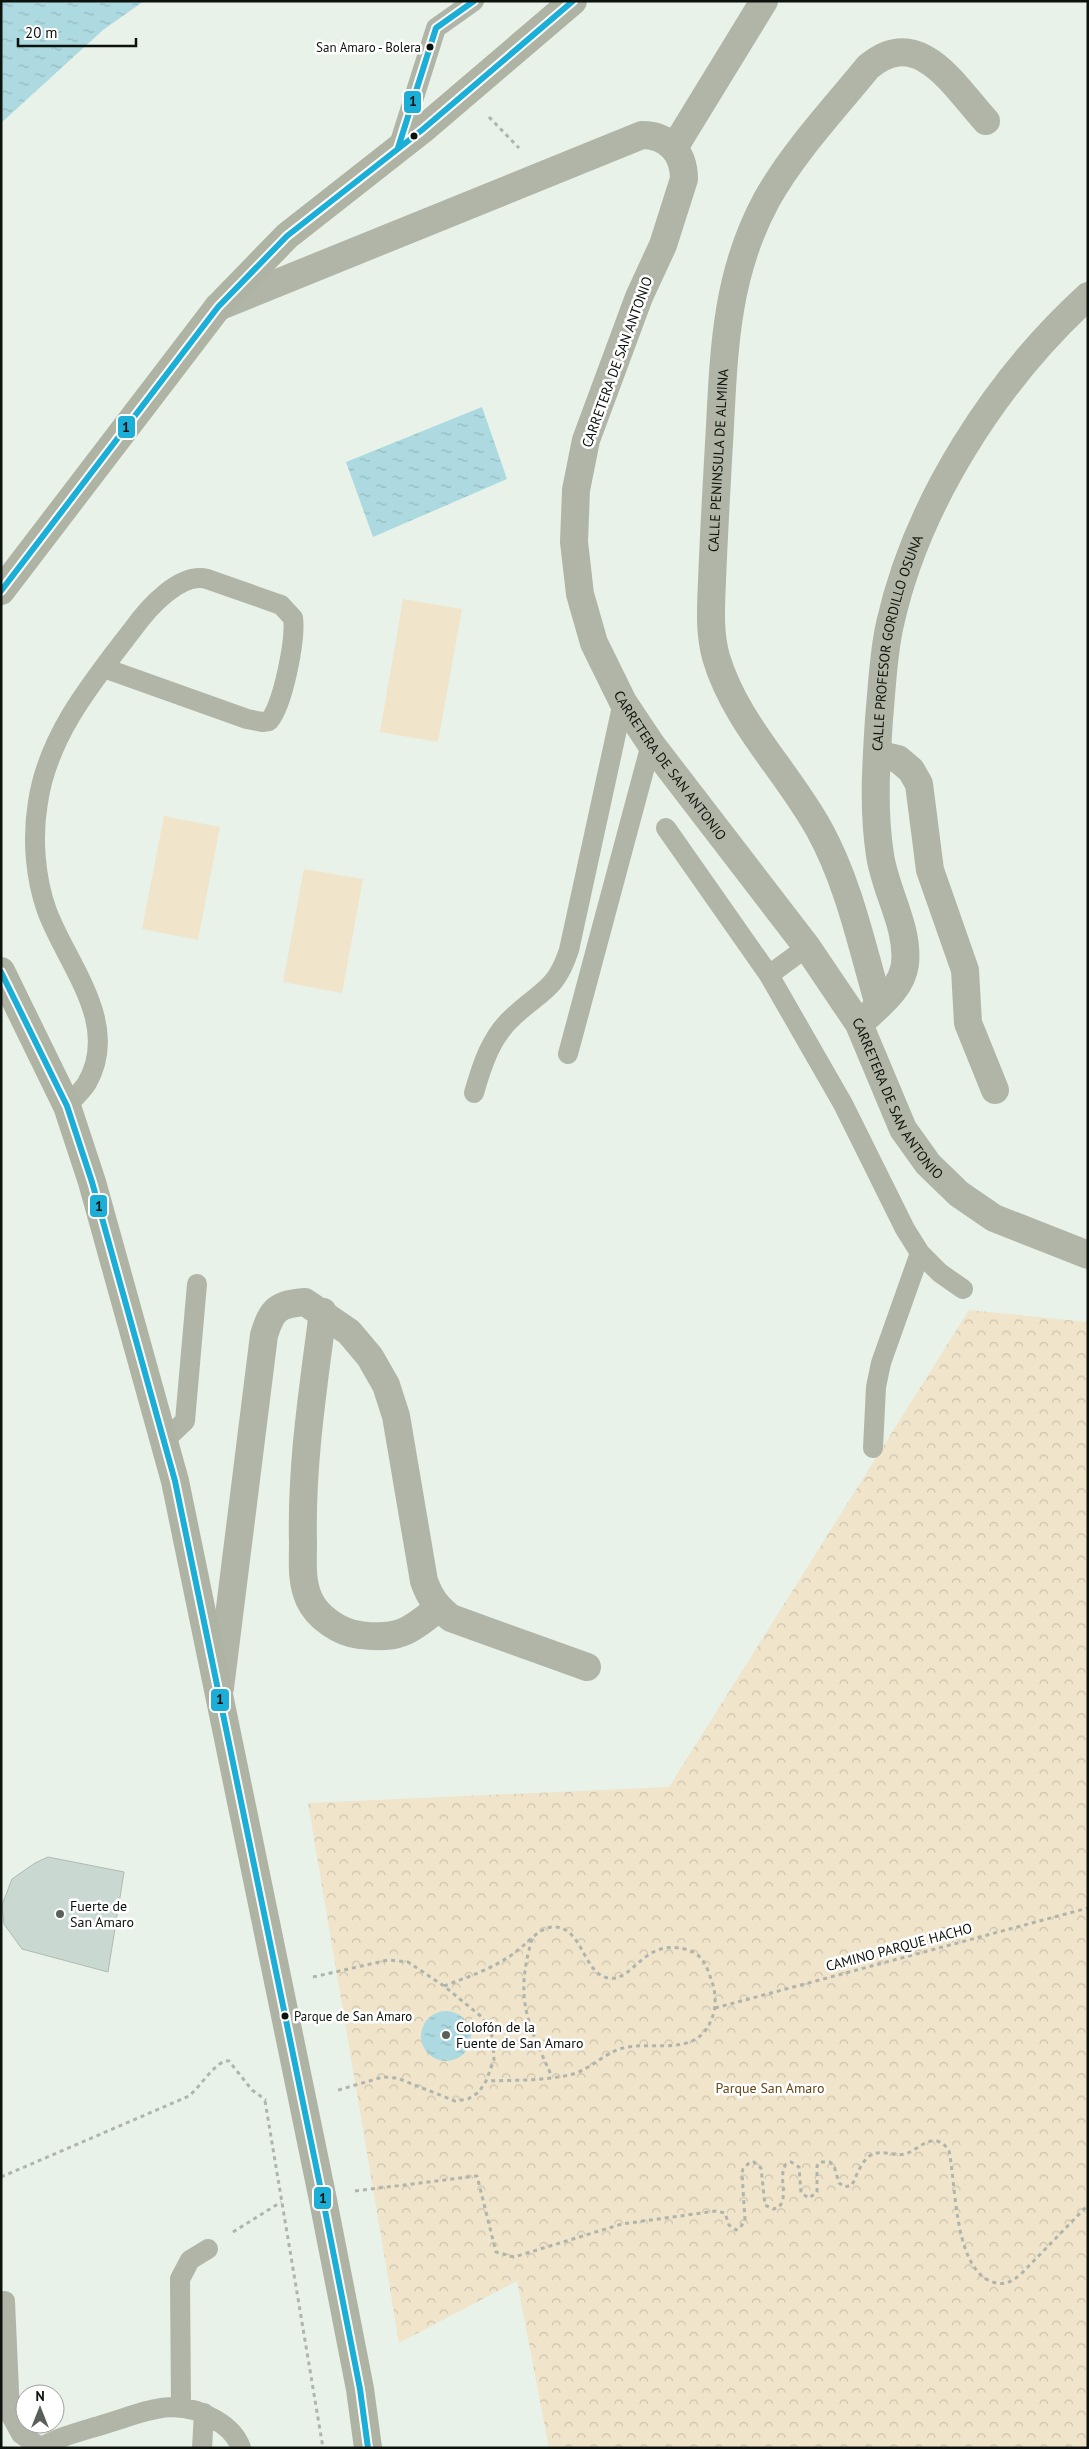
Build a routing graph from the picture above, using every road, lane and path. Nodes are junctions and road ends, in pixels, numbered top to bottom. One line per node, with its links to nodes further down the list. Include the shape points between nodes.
1 (474, 1): 6 (lane, via 436,28)
2 (572, 1): 4 (main road)
3 (764, 1): 7 (street)
4 (466, 93): 6 (main road); 8 (path)
5 (986, 121): 20 (street, CALLE PENINSULA DE ALMINA, via 935,64 922,56 894,52 880,57 868,67 791,162 767,199 746,246 726,323 711,610 716,656 734,699 819,830 846,894)
6 (398, 148): 10 (main road, via 287,236)
7 (674, 148): 8 (street, via 654,135 642,135); 13 (street, CARRETERA DE SAN ANTONIO, via 684,168 684,179 663,245 639,297 586,440 576,490 574,542 580,594 594,644)
8 (545, 175): 10 (street)
9 (1088, 296): 15 (street, CALLE PROFESOR GORDILLO OSUNA, via 1059,322 1008,383 939,490 918,534 889,625)
10 (218, 307): 11 (main road)
11 (1, 591)
12 (104, 668): 12 (lane, via 146,611 192,577 207,579 281,605 292,618 293,636 278,705 269,721 247,719); 25 (lane, via 74,708 46,767 38,802 35,839 38,875 47,910 98,1025 97,1055 87,1084)
13 (623, 702): 14 (street, CARRETERA DE SAN ANTONIO); 24 (lane, via 563,970 550,987 512,1017 494,1040 481,1065)
14 (651, 744): 17 (street, CARRETERA DE SAN ANTONIO); 22 (lane)
15 (877, 754): 20 (street, CALLE PROFESOR GORDILLO OSUNA, via 879,849 905,950 900,981); 23 (street, via 898,759 911,770 919,784 930,870 966,970 968,1023)
16 (666, 828): 19 (lane)
17 (807, 948): 19 (lane); 21 (street, CARRETERA DE SAN ANTONIO)
18 (1, 971): 25 (main road)
19 (769, 975): 26 (lane, via 843,1104)
20 (879, 1005): 21 (street, CALLE PROFESOR GORDILLO OSUNA)
21 (859, 1024): 27 (street, CARRETERA DE SAN ANTONIO, via 903,1129 928,1164 959,1194 994,1218)
22 (568, 1054)
23 (995, 1090)
24 (474, 1093)
25 (67, 1106): 31 (main road, via 92,1182)
26 (920, 1253): 29 (lane); 32 (lane, via 881,1363 876,1387)
27 (1088, 1255)
28 (197, 1284): 31 (lane, via 184,1421)
29 (963, 1289)
30 (323, 1312): 33 (street, via 354,1338 370,1357 386,1385 396,1416 424,1581); 33 (street, via 304,1469 303,1580 310,1601 322,1618 350,1634 382,1638 413,1629); 35 (street, via 305,1302 285,1304 270,1316 264,1335)
31 (164, 1441): 35 (main road)
32 (873, 1448)
33 (438, 1608): 34 (street, via 450,1618)
34 (587, 1667)
35 (219, 1697): 38 (main road)
36 (1088, 1908): 39 (path, CAMINO PARQUE HACHO)
37 (532, 1939): 38 (path, via 495,1967 444,1986 408,1962 388,1960); 39 (path, via 545,1929 554,1927 566,1931 576,1939 597,1971 607,1978 617,1978 630,1971 641,1958 660,1948 677,1946 692,1950 704,1960 714,1988); 40 (path, via 524,1966 522,1996 528,2024)
38 (278, 1985): 43 (main road)
39 (716, 2008): 40 (path, via 708,2028 698,2039 684,2045 625,2047 606,2053 574,2073)
40 (552, 2077): 41 (path)
41 (486, 2081)
42 (264, 2099): 44 (path)
43 (322, 2195): 45 (path, via 477,2176 496,2252 514,2257 622,2224 716,2211 724,2213 729,2225 736,2230 745,2220 742,2174 750,2162 761,2168 765,2206 774,2209 783,2200 782,2172 786,2164 791,2162 799,2167 801,2193 809,2198 816,2192 816,2166 820,2162 830,2162 839,2183 845,2186 852,2184 863,2162 871,2155 881,2152 902,2155 929,2141 937,2141 949,2150 956,2215 967,2252 980,2273 997,2284 1011,2283 1022,2274); 54 (main road, via 360,2389)
44 (281, 2202): 46 (path); 53 (path)
45 (1088, 2205)
46 (208, 2249): 48 (lane, via 190,2260 180,2279)
47 (5, 2301): 50 (lane, via 10,2414 21,2434)
48 (181, 2406): 49 (lane); 50 (lane, via 160,2407 56,2439)
49 (204, 2413): 51 (lane); 52 (lane, via 225,2426)
50 (40, 2448)
51 (202, 2448)
52 (242, 2448)
53 (323, 2448)
54 (368, 2448)

